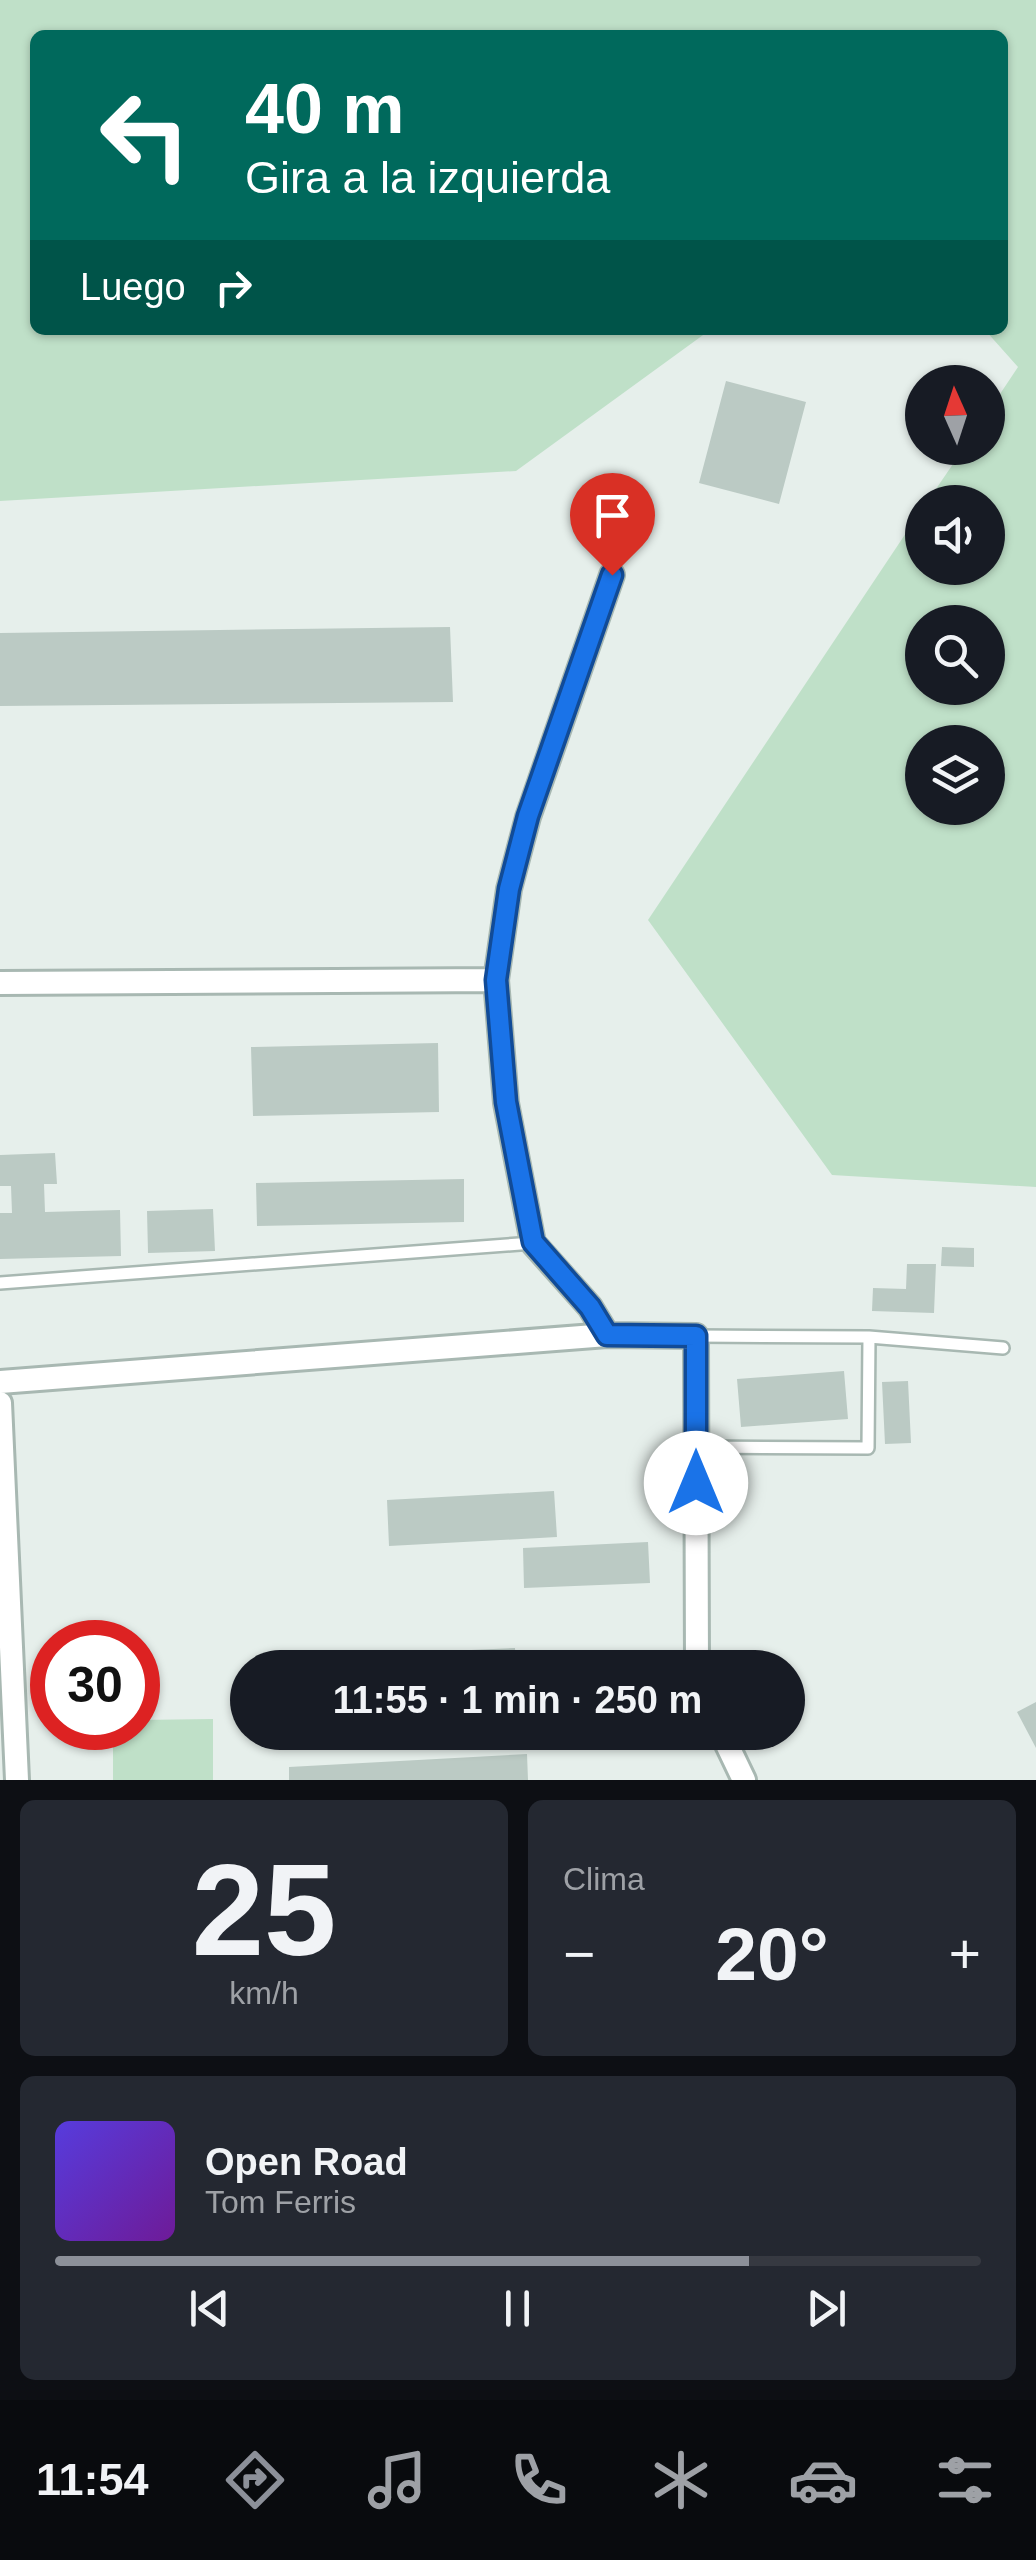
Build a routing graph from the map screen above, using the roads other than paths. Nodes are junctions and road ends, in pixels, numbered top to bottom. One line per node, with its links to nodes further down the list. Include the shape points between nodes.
1 (612, 575): 2 (street, via 528,816)
2 (496, 980): 3 (street); 4 (street, via 506,1102)
3 (0, 983)
4 (533, 1242): 5 (lane); 6 (street)
5 (0, 1283)
6 (607, 1335): 7 (street); 10 (street)
7 (696, 1336): 8 (lane); 12 (street)
8 (868, 1337): 9 (lane); 12 (lane, via 868,1448)
9 (1002, 1348)
10 (0, 1382)
11 (0, 1404): 15 (street)
12 (696, 1447): 13 (street)
13 (697, 1650)
14 (730, 1750): 16 (street)
15 (17, 1780)
16 (744, 1780)

